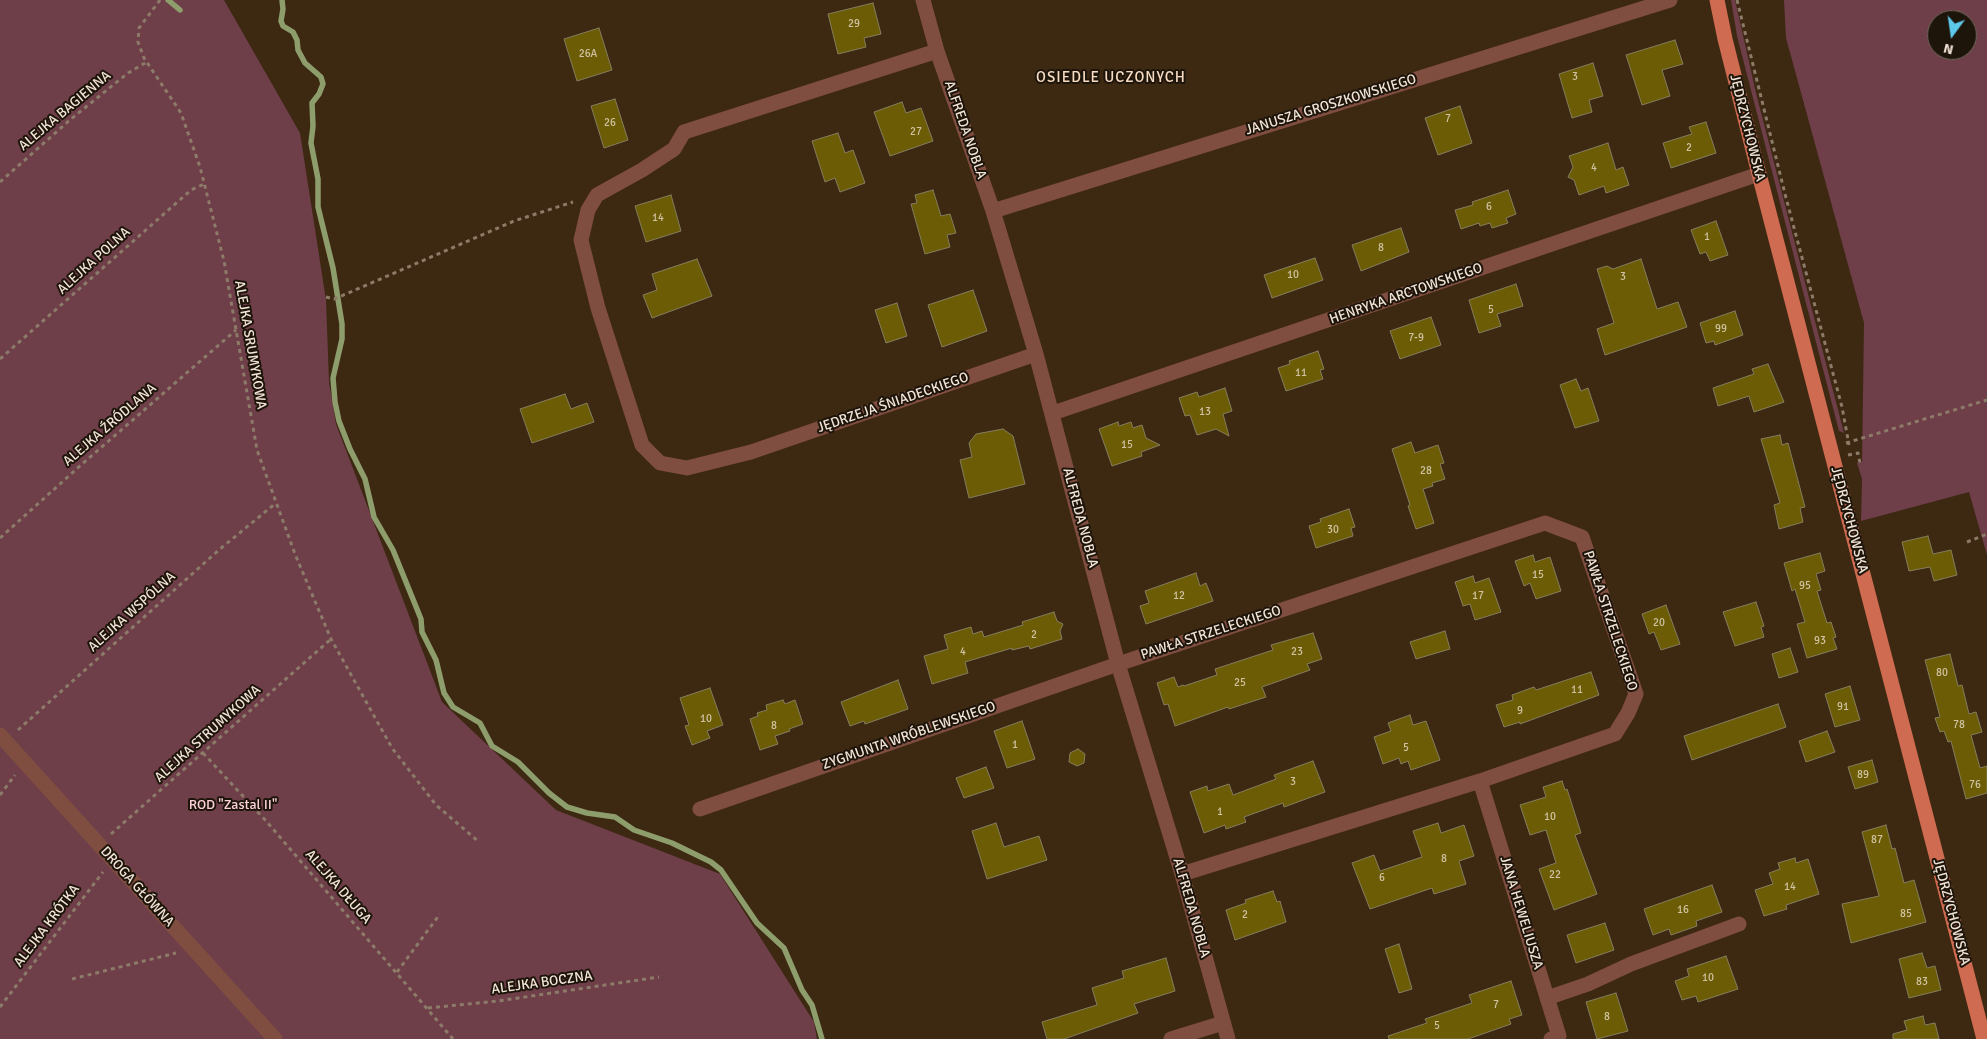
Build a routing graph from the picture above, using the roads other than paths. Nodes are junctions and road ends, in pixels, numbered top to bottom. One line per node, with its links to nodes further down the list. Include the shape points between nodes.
1 (924, 0): 4 (street, ALFREDA NOBLA)
2 (1670, 0): 6 (street, JANUSZA GROSZKOWSKIEGO)
3 (1717, 0): 5 (main road, JĘDRZYCHOWSKA)
4 (937, 51): 6 (street, ALFREDA NOBLA); 7 (street, JĘDRZEJA ŚNIADECKIEGO, via 684,132 674,148 597,195 588,210 581,240 598,308 642,445 660,464 687,468 751,452)
5 (1759, 174): 8 (street, HENRYKA ARCTOWSKIEGO); 21 (main road, JĘDRZYCHOWSKA)
6 (993, 211): 7 (street, ALFREDA NOBLA)
7 (1036, 354): 8 (street, ALFREDA NOBLA)
8 (1053, 413): 9 (street, ALFREDA NOBLA)
9 (1118, 664): 11 (street, PAWŁA STRZELECKIEGO, via 1546,523 1582,538 1636,694 1615,734); 12 (street, ZYGMUNTA WRÓBLEWSKIEGO); 13 (street, ALFREDA NOBLA)
10 (3, 738): 18 (street, DROGA GŁÓWNA)
11 (1480, 781): 13 (street, PAWŁA STRZELECKIEGO); 15 (street, JANA HEWELIUSZA)
12 (700, 809)
13 (1182, 874): 16 (street, ALFREDA NOBLA)
14 (1739, 924): 15 (street)
15 (1548, 998): 17 (street, JANA HEWELIUSZA)
16 (1224, 1023): 19 (street); 20 (street, ALFREDA NOBLA)
17 (1557, 1038)
18 (275, 1039)
19 (1171, 1039)
20 (1228, 1039)
21 (1984, 1039)

